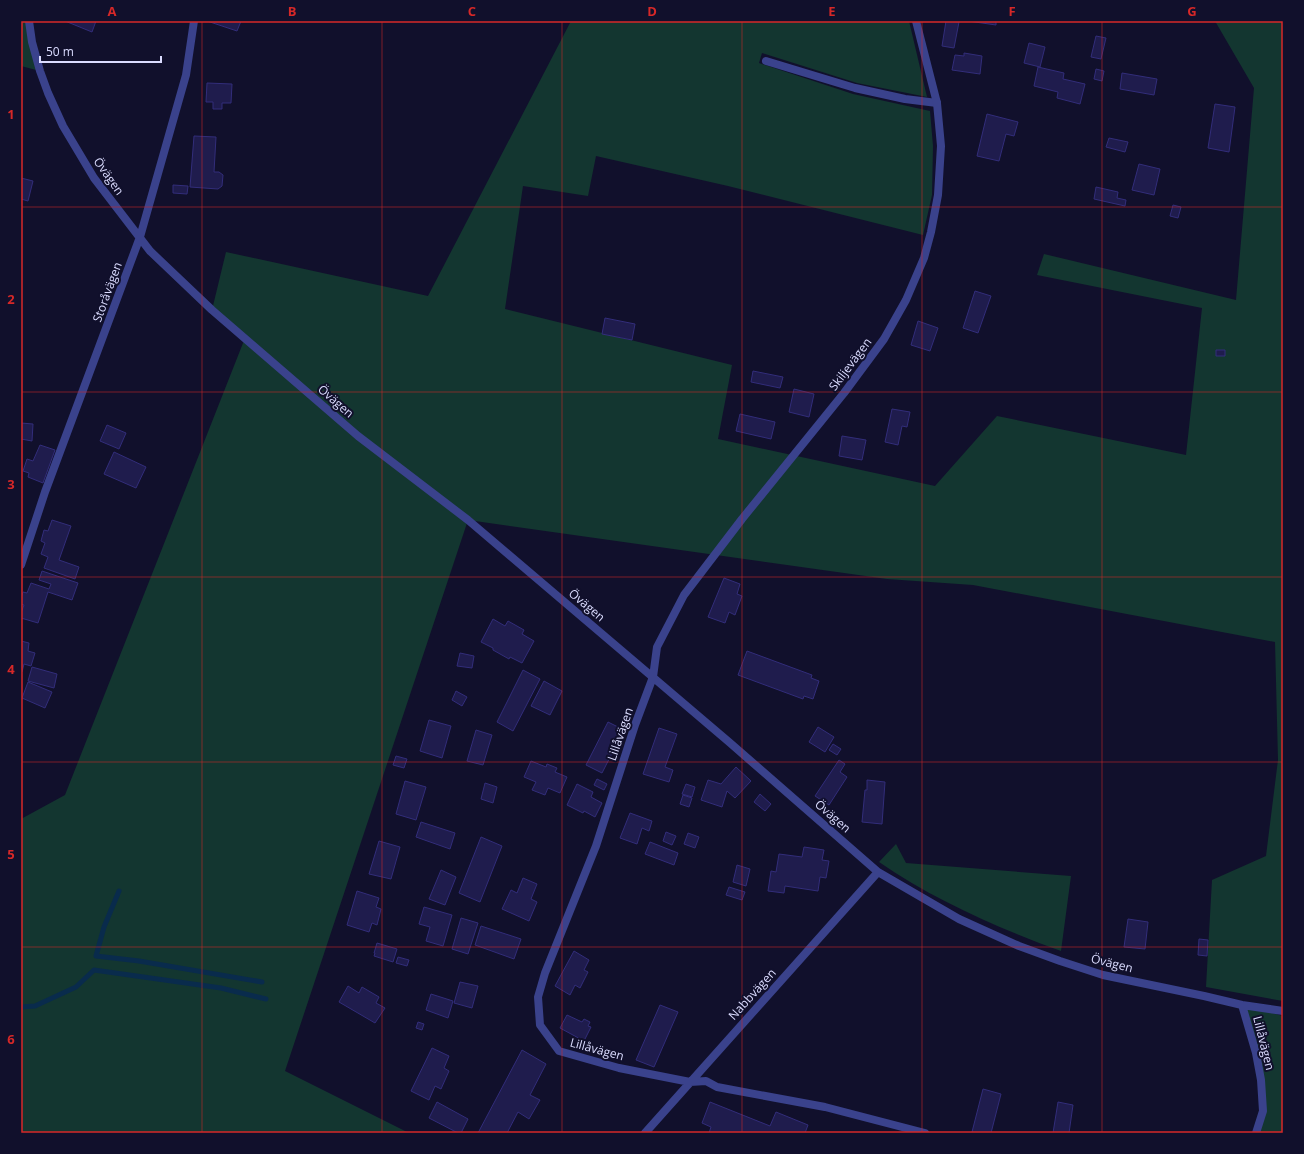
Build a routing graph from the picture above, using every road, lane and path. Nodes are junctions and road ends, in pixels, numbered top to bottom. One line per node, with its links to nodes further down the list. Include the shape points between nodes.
1 (29, 21): 6 (street, Övägen, via 40,71 63,126 94,178)
2 (194, 21): 6 (street, Storåvägen, via 186,75)
3 (916, 21): 5 (street, Skiljevägen)
4 (766, 61): 5 (street, via 855,88)
5 (937, 103): 8 (street, Skiljevägen, via 941,146 938,195 924,258 906,300 884,339 844,393 684,595 657,647)
6 (140, 237): 7 (street, Storåvägen, via 45,492); 8 (street, Övägen, via 150,251 212,310 358,436 468,520)
7 (21, 565)
8 (653, 677): 9 (street, Övägen); 12 (street, Lillåvägen, via 596,846 545,973 538,997 540,1025 559,1051 619,1068)
9 (878, 872): 10 (street, Övägen, via 960,919 1019,946 1060,961 1103,975); 12 (street, Nabbvägen)
10 (1242, 1005): 11 (street, Övägen); 15 (street, Lillåvägen, via 1261,1080 1263,1111)
11 (1283, 1011)
12 (690, 1082): 13 (street, Nabbvägen); 14 (street, Lillåvägen, via 706,1081 717,1087 825,1107)
13 (645, 1133)
14 (925, 1133)
15 (1256, 1133)

